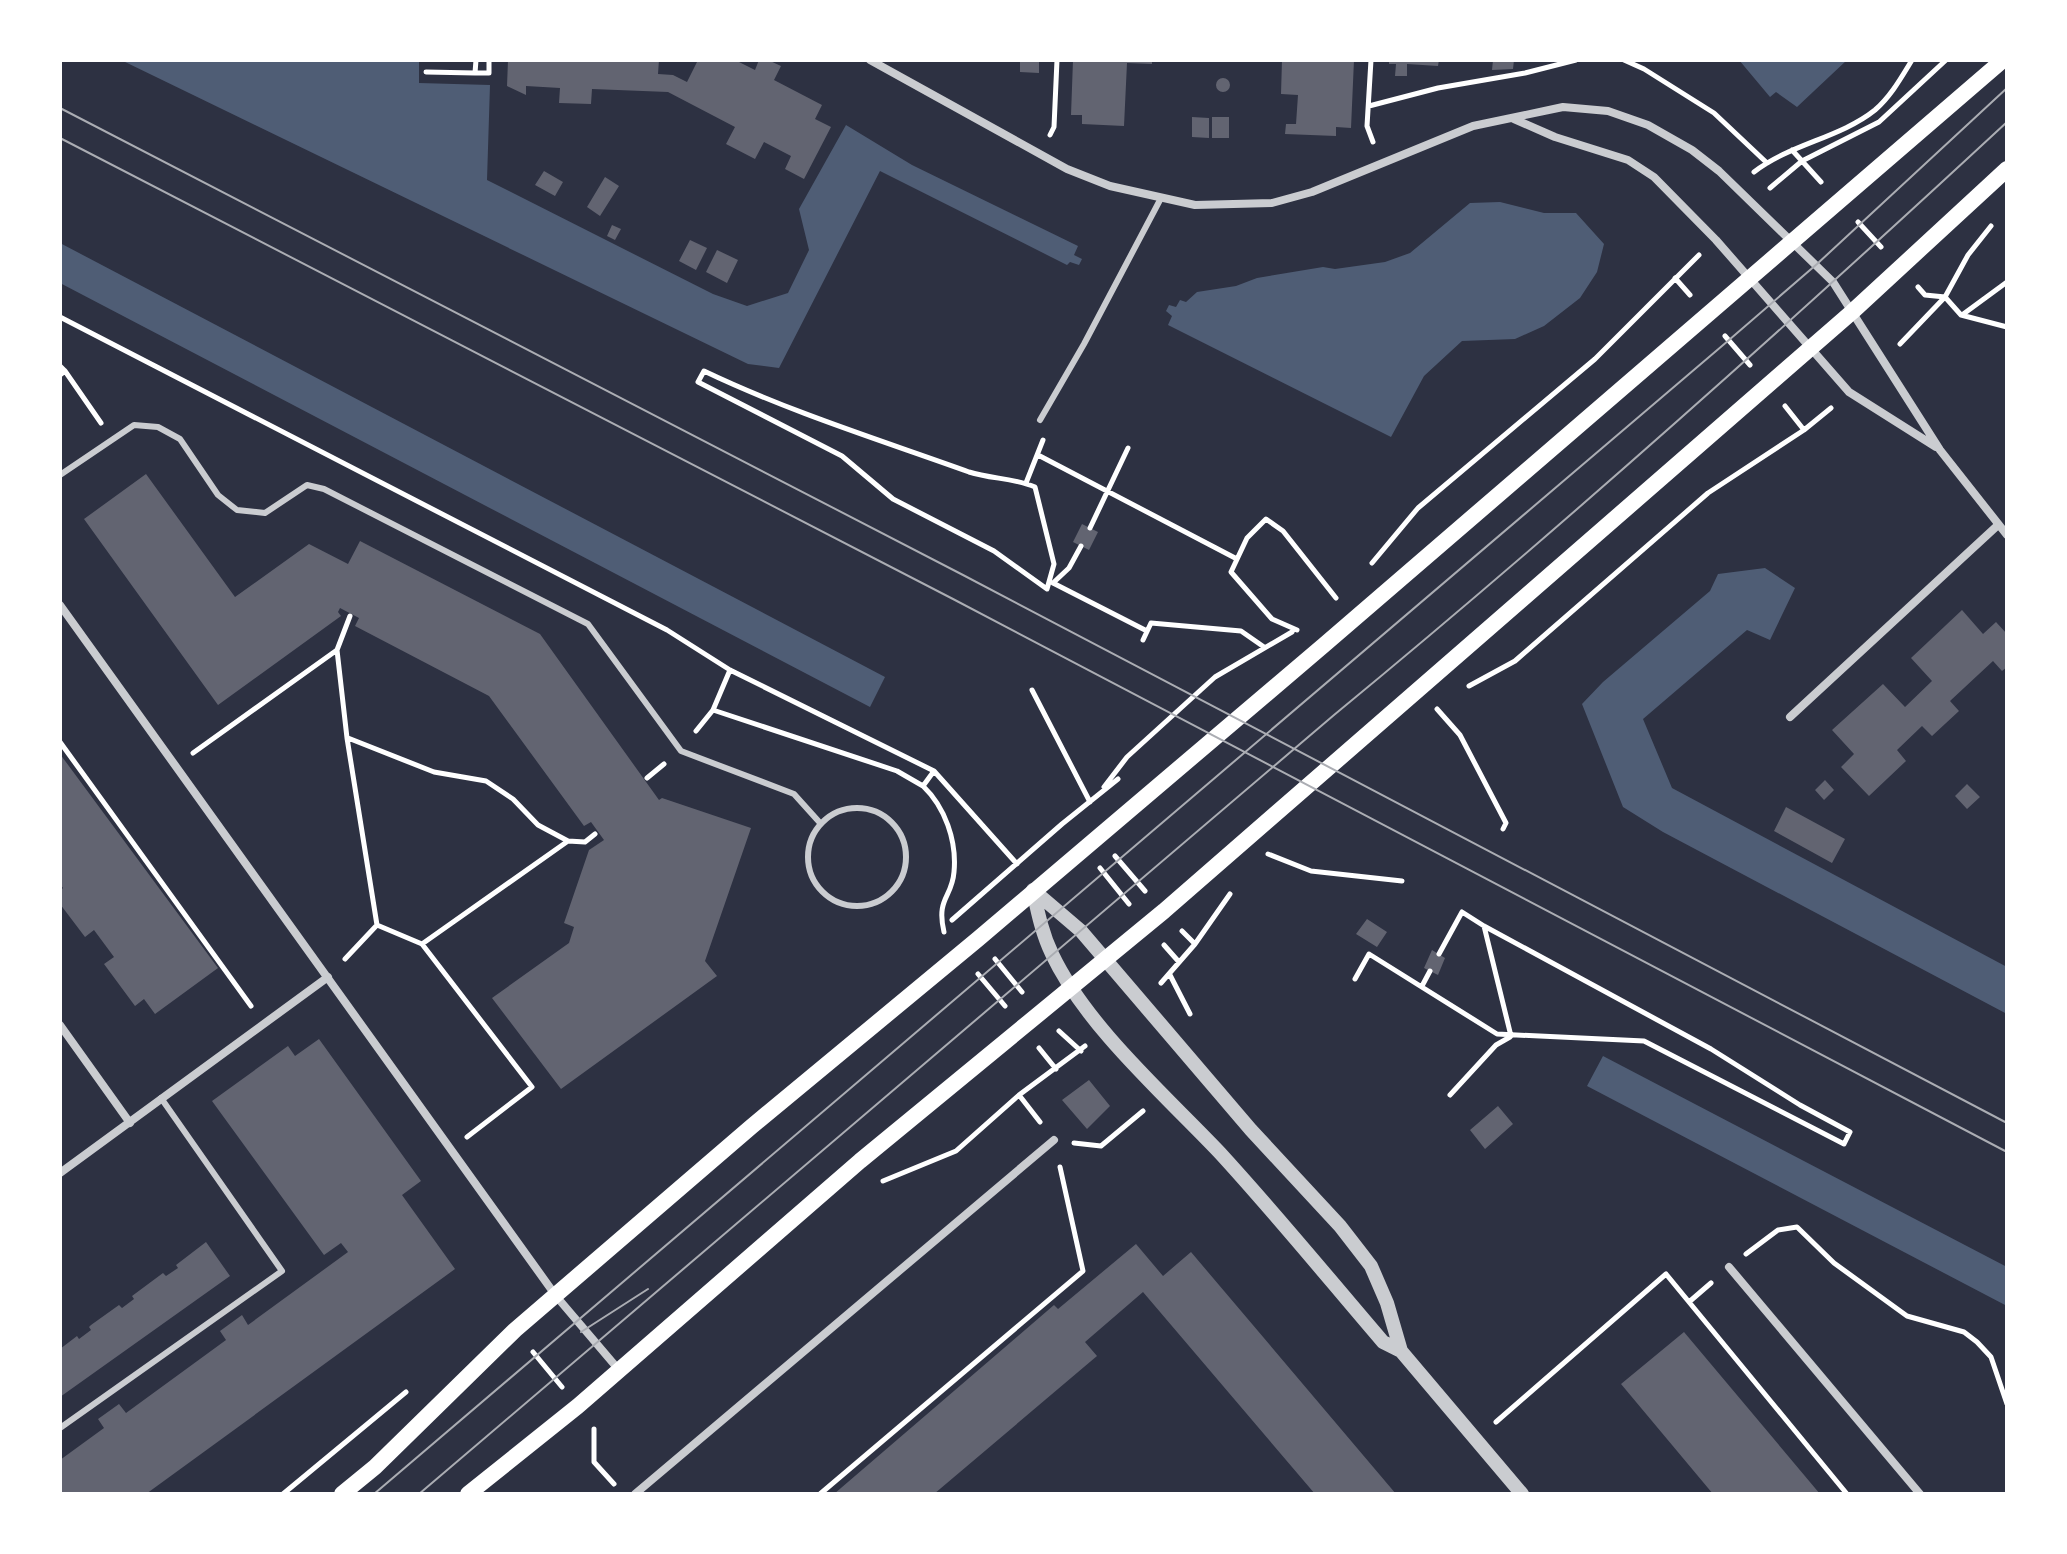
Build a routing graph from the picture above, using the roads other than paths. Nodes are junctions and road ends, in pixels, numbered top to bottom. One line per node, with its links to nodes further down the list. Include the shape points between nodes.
1 (870, 60): 5 (street, via 1067,169)
2 (2003, 60): 6 (main road)
3 (1514, 119): 5 (street, via 1473,126 1312,192 1272,203 1195,205); 6 (street, via 1563,107 1608,111 1648,125 1692,150); 7 (street, via 1628,160 1654,177)
4 (2007, 169): 8 (main road)
5 (1160, 200): 10 (lane)
6 (1793, 240): 7 (main road); 8 (street, via 1833,282)
7 (1749, 279): 9 (street); 18 (main road)
8 (1852, 312): 9 (main road); 11 (street)
9 (1811, 347): 11 (street, via 1849,392); 19 (main road)
10 (1040, 420)
11 (1940, 450): 13 (street)
12 (60, 475): 17 (lane, via 134,425 158,427 180,439 218,495 237,510 265,513 307,485 324,489 588,624 681,751 794,794)
13 (1998, 525): 14 (street); 16 (street)
14 (2007, 535)
15 (60, 605): 20 (street)
16 (1790, 717)
17 (821, 824): 17 (lane, via 842,809 859,807 888,818 899,829 907,859 896,887 885,898 855,906 824,894 808,863 809,846)
18 (1033, 890): 19 (street); 21 (street, via 1041,927); 28 (main road)
19 (1104, 958): 21 (main road); 29 (street, via 1371,1266)
20 (328, 977): 23 (street); 28 (street)
21 (1071, 987): 29 (street, via 1383,1342); 30 (main road)
22 (60, 1025): 24 (street)
23 (161, 1098): 24 (street); 31 (lane, via 282,1271)
24 (130, 1123): 26 (street)
25 (1054, 1140): 34 (street)
26 (60, 1173)
27 (1729, 1267): 36 (street)
28 (556, 1296): 30 (street); 32 (main road)
29 (1401, 1351): 35 (street)
30 (619, 1370): 33 (main road)
31 (60, 1428)
32 (342, 1494)
33 (468, 1494)
34 (635, 1494)
35 (1522, 1494)
36 (1920, 1494)

